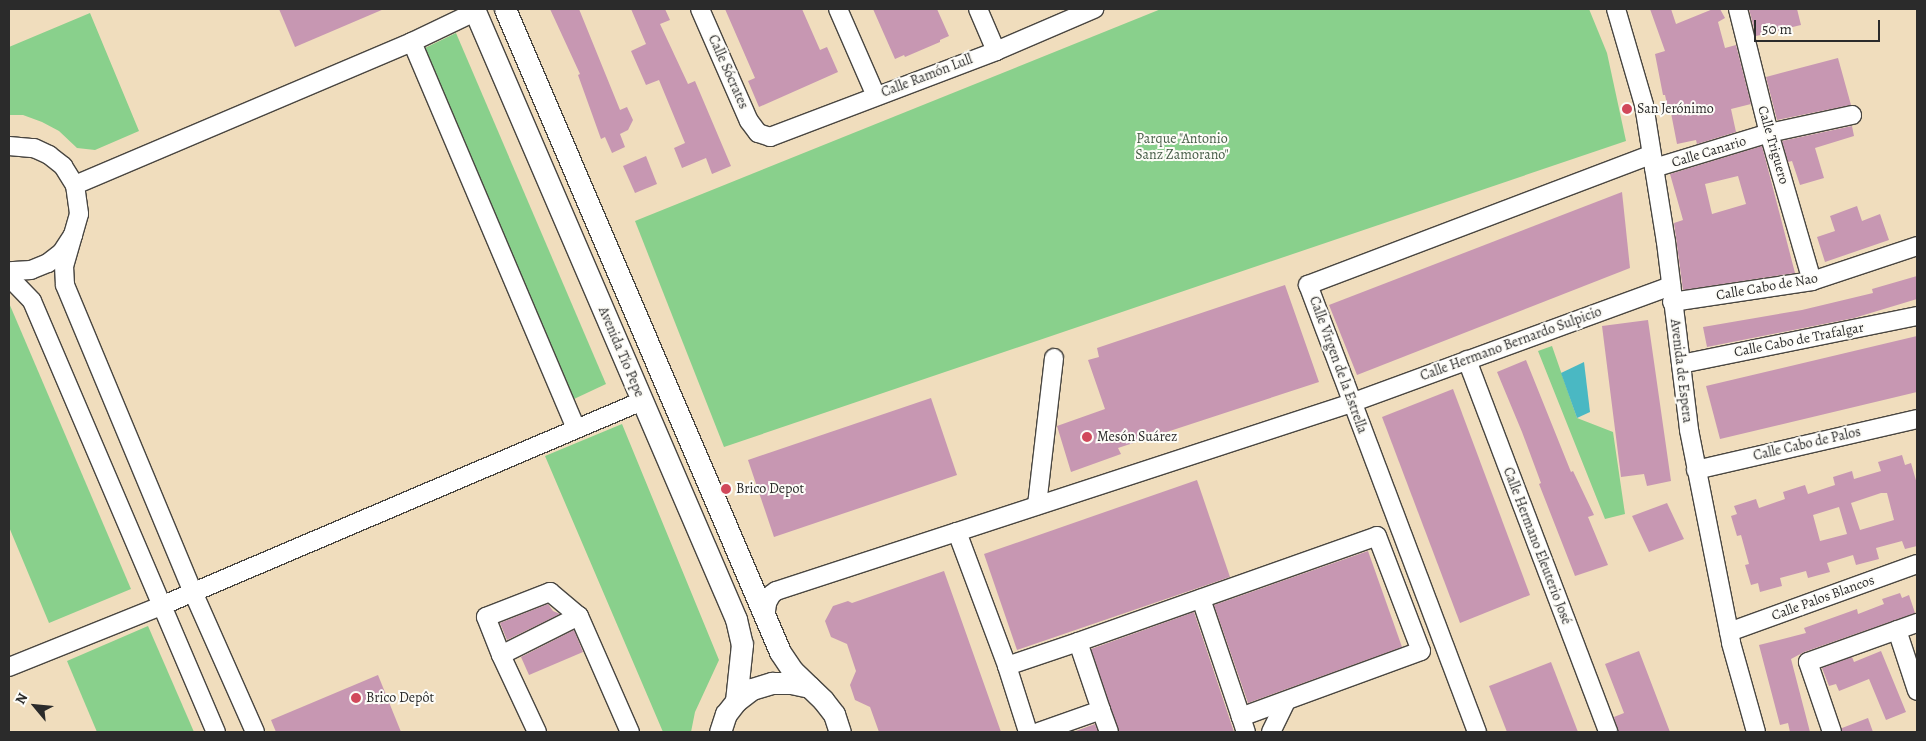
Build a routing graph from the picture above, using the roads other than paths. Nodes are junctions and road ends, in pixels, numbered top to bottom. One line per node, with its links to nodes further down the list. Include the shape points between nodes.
1 (506, 9): 36 (main road, Avenida Tío Pepe)
2 (700, 9): 13 (street, Calle Sócrates, via 749,121)
3 (838, 9): 11 (street)
4 (978, 9): 10 (street)
5 (1616, 9): 16 (street, Avenida de Espera, via 1644,105)
6 (1738, 9): 14 (street, Calle Triguero)
7 (475, 10): 9 (street); 28 (main road, Avenida Tío Pepe)
8 (1086, 10): 10 (street, Calle Ramón Lull)
9 (412, 42): 17 (street); 31 (street)
10 (996, 50): 11 (street, Calle Ramón Lull)
11 (876, 96): 13 (street, Calle Ramón Lull, via 770,137)
12 (1852, 115): 14 (street, Calle Canario)
13 (758, 133)
14 (1769, 134): 16 (street, Calle Canario); 22 (street, Calle Triguero)
15 (9, 146): 17 (street, via 34,148 49,155 62,166)
16 (1653, 161): 23 (street, Avenida de Espera); 29 (street, Calle Virgen de la Estrella, via 1308,285)
17 (75, 185): 18 (street, via 79,214)
18 (73, 235): 20 (street, via 62,252 48,263 31,270); 37 (street, via 64,266 65,285)
19 (1917, 246): 22 (street, Calle Cabo de Nao)
20 (9, 271)
21 (9, 278): 40 (street, via 32,301)
22 (1812, 281): 23 (street, Calle Cabo de Nao)
23 (1672, 294): 26 (street, Calle Hermano Bernardo Sulpicio); 27 (street, Avenida de Espera)
24 (1917, 316): 27 (street, Calle Cabo de Trafalgar)
25 (1054, 358): 33 (street)
26 (1467, 360): 29 (street, Calle Hermano Bernardo Sulpicio); 67 (street, Calle Hermano Eleuterio José)
27 (1681, 364): 32 (street, Avenida de Espera)
28 (642, 401): 31 (street); 52 (main road, Avenida Tío Pepe, via 736,619 742,644)
29 (1351, 403): 33 (street, Calle Hermano Bernardo Sulpicio); 66 (street, Calle Virgen de la Estrella)
30 (1917, 419): 32 (street, Calle Cabo de Palos)
31 (576, 429): 37 (street)
32 (1696, 470): 45 (street, Avenida de Espera)
33 (1037, 505): 34 (street, Calle Hermano Bernardo Sulpicio)
34 (957, 532): 38 (street, Calle Hermano Bernardo Sulpicio); 48 (street)
35 (1917, 564): 45 (street, Calle Palos Blancos)
36 (746, 574): 38 (street, via 759,589); 42 (main road, Avenida Tío Pepe)
37 (193, 592): 40 (street); 57 (street)
38 (772, 594): 42 (street)
39 (1201, 599): 46 (street); 53 (street, via 1377,536 1421,651); 55 (street)
40 (161, 606): 49 (street); 56 (street)
41 (579, 616): 47 (street); 47 (street, via 550,592 486,617); 59 (street)
42 (765, 618): 50 (main road, Avenida Tío Pepe, via 780,652)
43 (1917, 623): 44 (street)
44 (1897, 630): 51 (street); 69 (street, via 1808,662)
45 (1729, 632): 68 (street, Avenida de Espera)
46 (1078, 642): 48 (street); 54 (street)
47 (501, 655): 58 (street)
48 (1006, 666): 62 (street)
49 (9, 667)
50 (810, 688): 52 (main road, via 772,683 752,689); 61 (main road, Avenida Tío Pepe, via 834,714)
51 (1917, 691)
52 (736, 701): 60 (main road, via 726,714)
53 (1286, 701): 55 (street); 65 (street)
54 (1101, 710): 63 (street); 64 (street)
55 (1244, 725)
56 (216, 732)
57 (255, 732)
58 (537, 732)
59 (630, 732)
60 (720, 732)
61 (840, 732)
62 (1028, 732)
63 (1039, 732)
64 (1109, 732)
65 (1271, 732)
66 (1477, 732)
67 (1608, 732)
68 (1756, 732)
69 (1832, 732)

